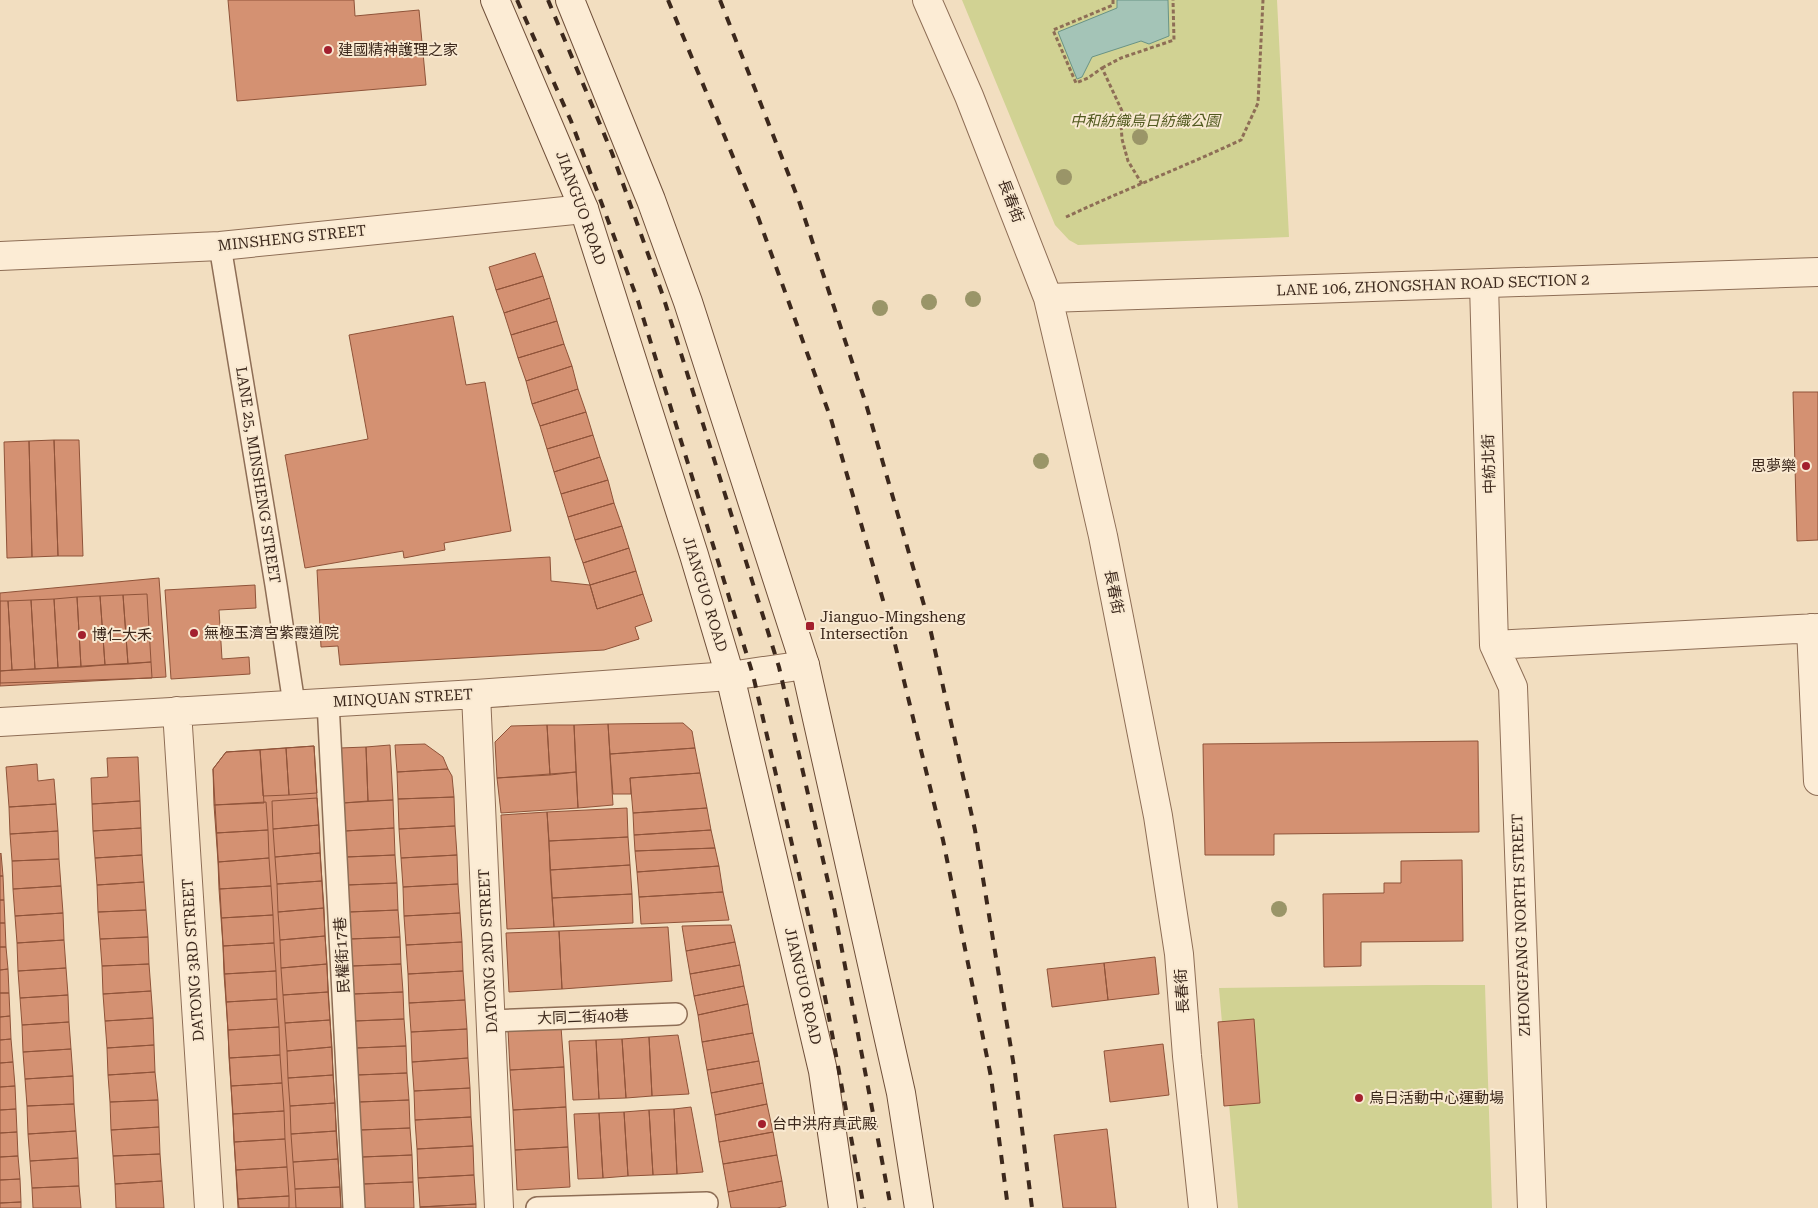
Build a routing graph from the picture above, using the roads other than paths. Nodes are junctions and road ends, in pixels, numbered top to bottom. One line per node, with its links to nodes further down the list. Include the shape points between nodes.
1 (495, 0): 4 (street, JIANGUO ROAD)
2 (570, 0): 12 (street, via 651,200 688,302)
3 (927, 0): 9 (street, 長春街, via 969,96)
4 (584, 209): 5 (street, MINSHENG STREET); 13 (street, JIANGUO ROAD)
5 (220, 246): 6 (street, MINSHENG STREET); 16 (lane, LANE 25, MINSHENG STREET)
6 (0, 256)
7 (1818, 272): 8 (street, LANE 106, ZHONGSHAN ROAD SECTION 2)
8 (1484, 284): 9 (street, LANE 106, ZHONGSHAN ROAD SECTION 2); 11 (street, 中紡北街)
9 (1048, 298): 29 (street, 長春街, via 1103,536 1158,816 1179,954)
10 (1815, 628): 11 (street); 19 (street)
11 (1494, 645): 30 (street, ZHONGFANG NORTH STREET, via 1513,687)
12 (806, 665): 13 (street, MINQUAN STREET); 28 (street, via 901,1093)
13 (730, 676): 14 (street, MINQUAN STREET); 27 (street, JIANGUO ROAD, via 823,1071)
14 (476, 694): 15 (street, MINQUAN STREET); 21 (street, DATONG 2ND STREET)
15 (328, 702): 16 (street, MINQUAN STREET); 24 (lane, 民權街17巷)
16 (294, 704): 17 (street, MINQUAN STREET)
17 (177, 711): 18 (street, MINQUAN STREET); 23 (street, DATONG 3RD STREET)
18 (0, 722)
19 (1818, 781)
20 (676, 1014): 21 (lane, 大同二街40巷)
21 (491, 1021): 25 (street, DATONG 2ND STREET)
22 (707, 1203): 26 (lane)
23 (209, 1208)
24 (354, 1208)
25 (499, 1208)
26 (536, 1208)
27 (843, 1208)
28 (919, 1208)
29 (1203, 1208)
30 (1532, 1208)

